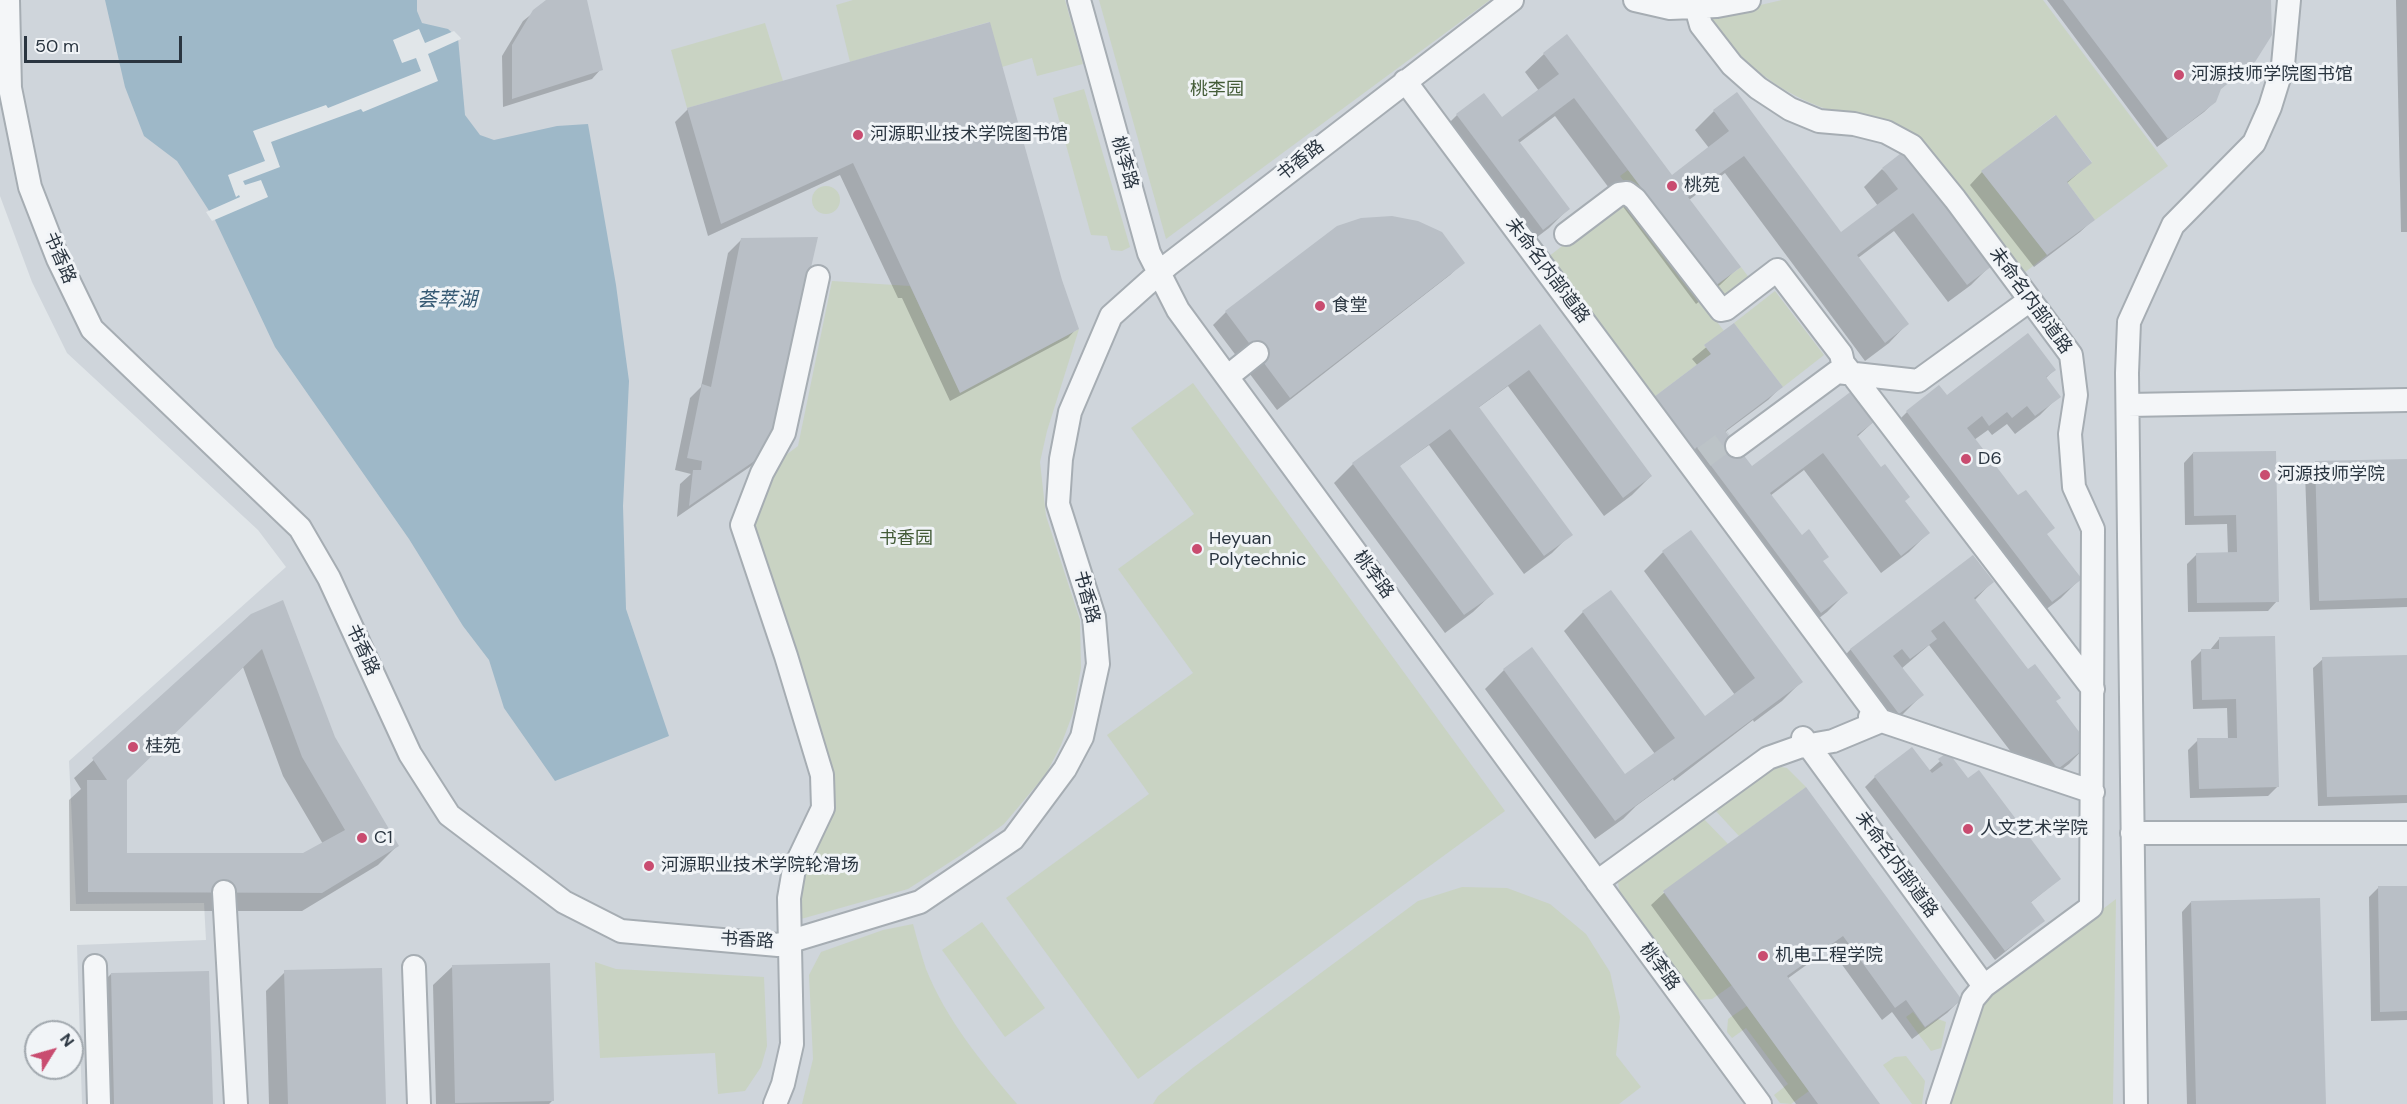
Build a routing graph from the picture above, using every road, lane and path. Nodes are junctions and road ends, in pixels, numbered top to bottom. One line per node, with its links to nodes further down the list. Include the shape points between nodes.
1 (8, 0): 31 (street, 书香路, via 10,88 30,187 58,259 92,329 300,528 329,578 410,754 449,815 564,902 621,931 778,945)
2 (1079, 0): 14 (street, 桃李路, via 1149,253)
3 (1090, 0): 14 (street, 桃李路)
4 (1512, 0): 11 (street, 书香路)
5 (1532, 0): 11 (street, 书香路)
6 (1635, 0): 10 (street, via 1670,8)
7 (1749, 0): 10 (street)
8 (2289, 0): 21 (street, via 2283,65 2254,143 2173,225 2129,322)
9 (2302, 0): 21 (street, via 2297,65 2267,143 2184,228 2142,322)
10 (1695, 3): 16 (street, 未命名内部道路, via 1701,25 1732,65 1758,88 1790,109 1819,121 1886,132 1912,146)
11 (1406, 88): 14 (street, 书香路); 24 (street, 未命名内部道路, via 1697,468)
12 (0, 93): 31 (street, 书香路, via 19,189 79,337 290,535 402,761 440,823 556,910 616,941 781,953)
13 (1566, 234): 18 (street, via 1618,194 1627,193 1718,308 1723,311 1777,270)
14 (1166, 274): 19 (street, 桃李路, via 1189,303); 31 (street, 书香路, via 1111,316 1070,412 1058,504 1094,617 1098,664 1082,737 1065,769 1013,839 920,902)
15 (818, 277): 31 (street, via 784,433 762,473 742,525 822,775 823,808 794,869 789,898)
16 (2026, 295): 18 (street, via 1918,381); 23 (street, 未命名内部道路, via 2071,355 2076,395 2070,434 2074,487 2093,529)
17 (1257, 353): 19 (street)
18 (1852, 366): 22 (street, via 1833,362); 23 (street)
19 (1232, 373): 29 (street, 桃李路)
20 (2407, 400): 21 (street)
21 (2134, 404): 27 (street)
22 (1734, 441)
23 (2093, 681): 26 (street, 未命名内部道路)
24 (1876, 719): 25 (street); 26 (street)
25 (1806, 741): 29 (street, via 1768,758); 34 (street, 未命名内部道路)
26 (2093, 792): 34 (street, 未命名内部道路, via 2091,907)
27 (2138, 833): 28 (street); 43 (street); 44 (street)
28 (2407, 833)
29 (1598, 875): 40 (street, 桃李路); 41 (street, 桃李路)
30 (224, 892): 36 (street)
31 (793, 942): 38 (street, via 792,1044); 39 (street, via 800,1052)
32 (94, 966): 35 (street)
33 (414, 967): 37 (street)
34 (1984, 986): 42 (street, 未命名内部道路, via 1973,999)
35 (99, 1104)
36 (236, 1104)
37 (420, 1104)
38 (775, 1104)
39 (787, 1104)
40 (1760, 1104)
41 (1771, 1104)
42 (1938, 1104)
43 (2136, 1104)
44 (2146, 1104)

